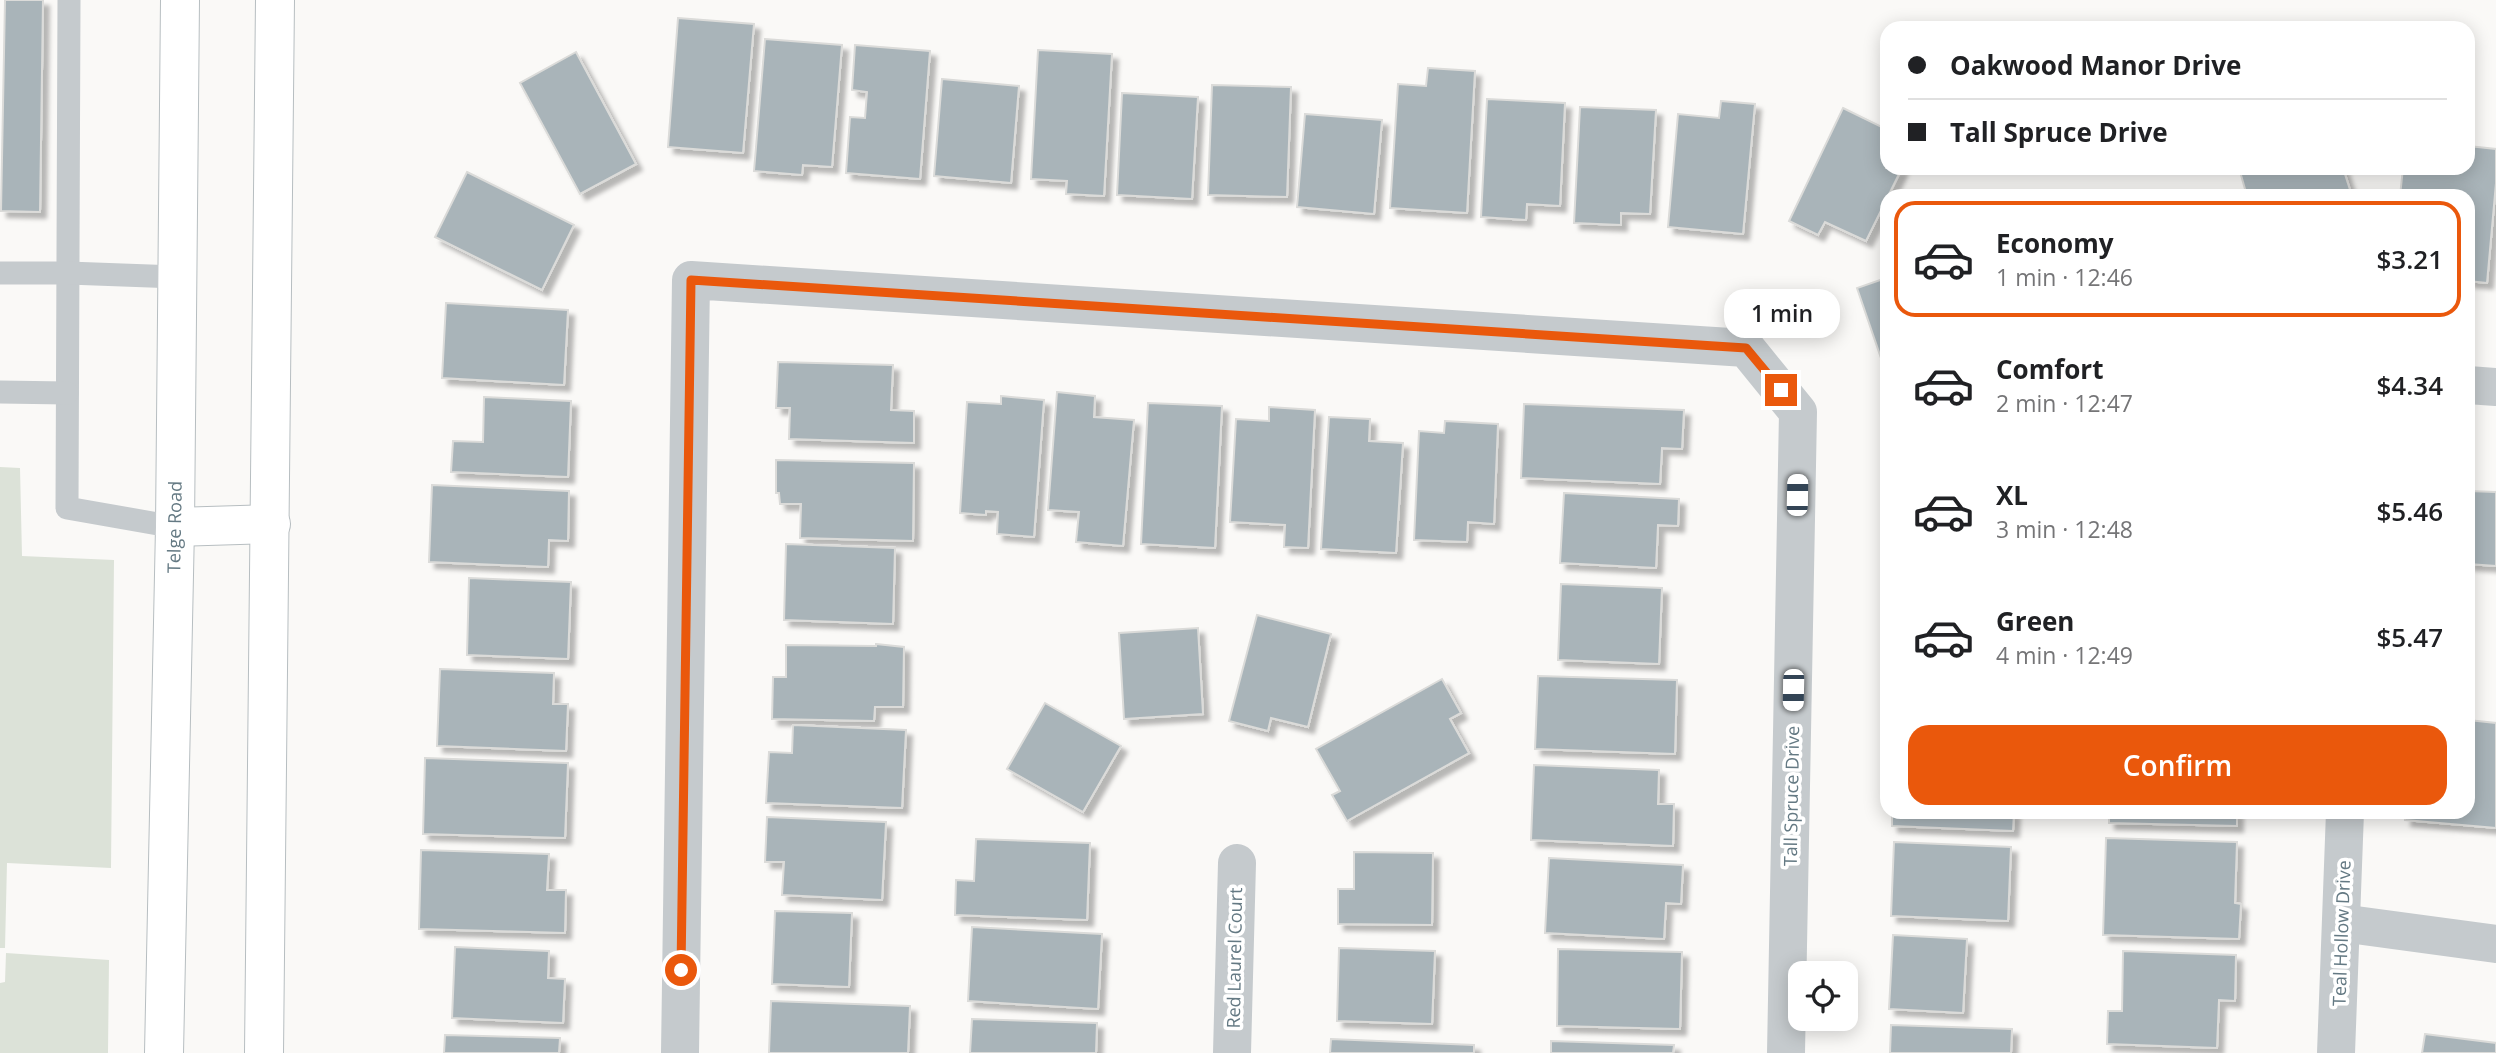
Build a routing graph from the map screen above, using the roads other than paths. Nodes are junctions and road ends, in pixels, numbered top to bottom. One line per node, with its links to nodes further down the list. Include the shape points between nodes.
1 (69, 0): 5 (lane)
2 (180, 0): 6 (main road, Telge Road)
3 (275, 0): 11 (main road)
4 (0, 273): 5 (lane)
5 (68, 273): 6 (lane); 10 (lane)
6 (177, 277): 12 (main road, Telge Road)
7 (2475, 386): 8 (street)
8 (2496, 387)
9 (0, 391): 10 (lane)
10 (67, 393): 12 (lane, via 67,508)
11 (271, 524): 12 (main road); 18 (main road)
12 (175, 527): 17 (main road, Telge Road)
13 (2346, 819): 15 (street, Teal Hollow Drive)
14 (1237, 863): 20 (street, Red Laurel Court)
15 (2341, 923): 16 (street); 22 (street, Teal Hollow Drive)
16 (2496, 944)
17 (164, 1053)
18 (264, 1053)
19 (680, 1053): 21 (street, Tall Spruce Drive, via 691,280 1746,348 1798,412)
20 (1232, 1053)
21 (1786, 1053)
22 (2336, 1053)

